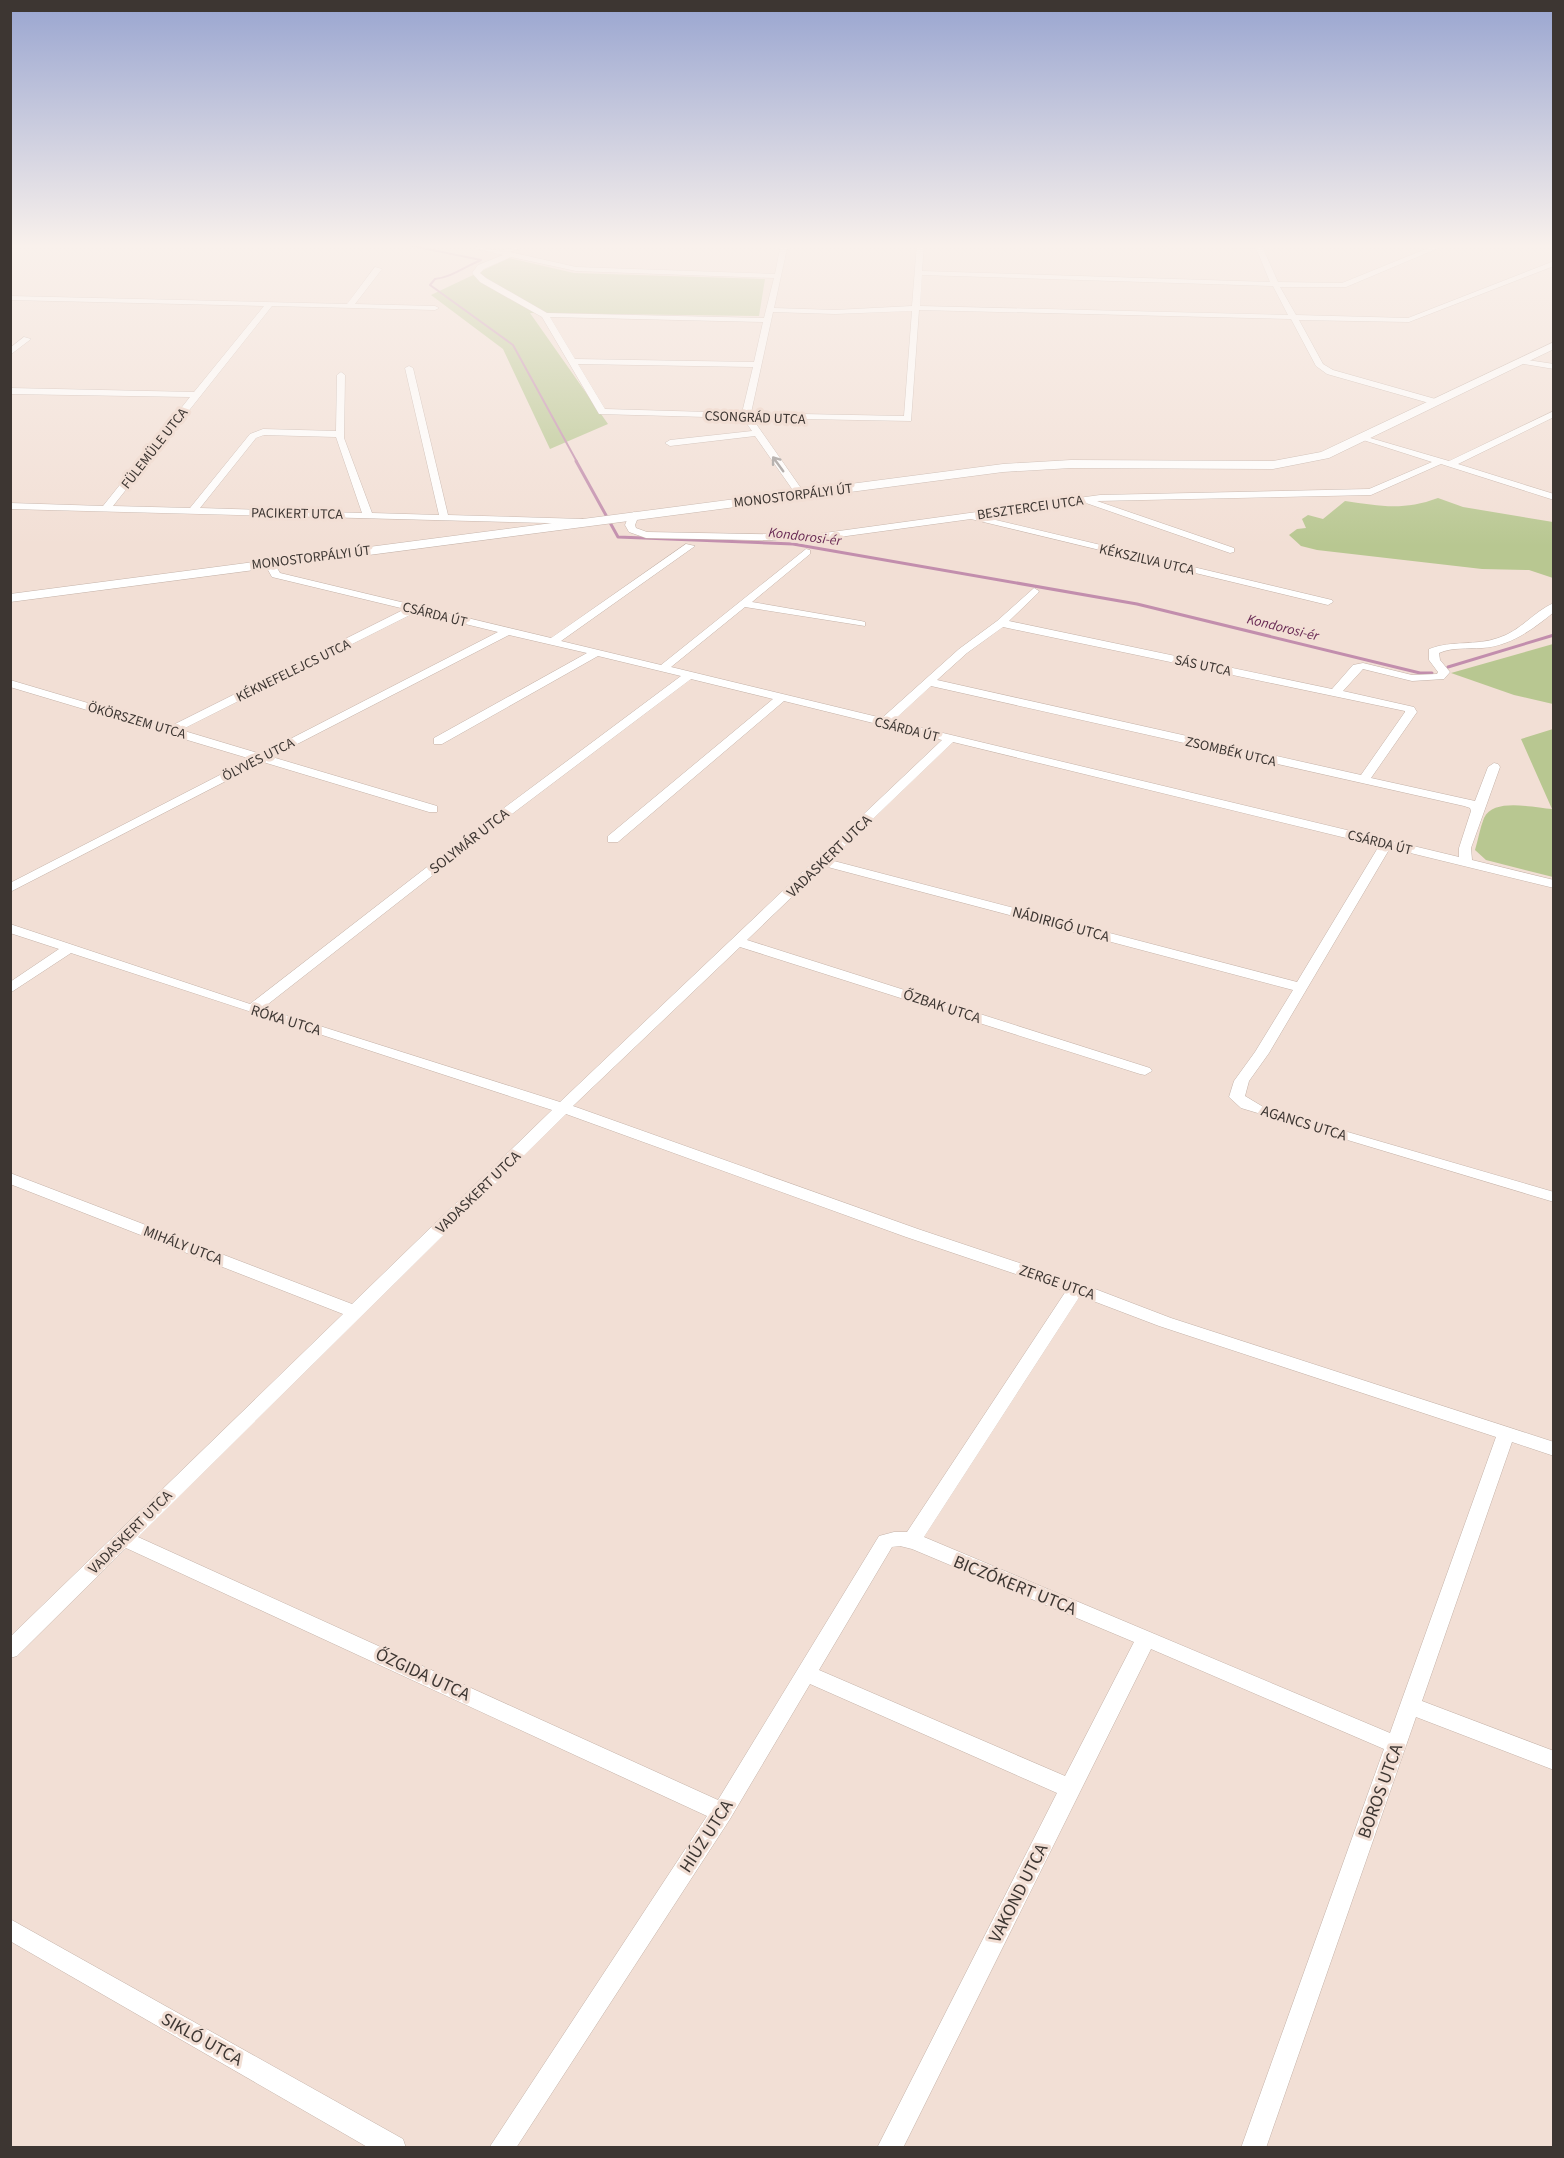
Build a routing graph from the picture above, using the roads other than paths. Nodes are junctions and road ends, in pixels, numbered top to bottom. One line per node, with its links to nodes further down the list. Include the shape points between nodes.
1 (237, 345): 14 (street, FÜLEMÜLE UTCA)
2 (561, 345): 8 (street)
3 (761, 345): 9 (street)
4 (913, 345): 17 (street, CSONGRÁD UTCA, via 908,419)
5 (1308, 345): 15 (street, via 1320,366 1330,372)
6 (1554, 345): 7 (street, MONOSTORPÁLYI ÚT)
7 (1521, 361): 10 (street); 15 (street, MONOSTORPÁLYI ÚT)
8 (571, 362): 9 (street); 17 (street, CSONGRÁD UTCA, via 602,411)
9 (756, 365): 17 (street)
10 (1554, 367)
11 (409, 368): 33 (street)
12 (342, 375): 19 (street)
13 (10, 391): 14 (street)
14 (196, 395): 28 (street, FÜLEMÜLE UTCA)
15 (1436, 402): 20 (street, MONOSTORPÁLYI ÚT)
16 (1554, 413): 23 (street)
17 (746, 414): 18 (street)
18 (756, 433): 21 (street); 24 (street, one-way to 18)
19 (340, 434): 29 (street, via 253,435); 30 (street)
20 (1363, 437): 22 (street); 24 (street, MONOSTORPÁLYI ÚT, via 1316,458 1289,464 1026,465)
21 (670, 443)
22 (1441, 461): 23 (street); 26 (street, BESZTERCEI UTCA, via 1371,492)
23 (1451, 465): 25 (street)
24 (800, 494): 31 (street, MONOSTORPÁLYI ÚT)
25 (1554, 497)
26 (1084, 500): 32 (street, BESZTERCEI UTCA); 36 (street)
27 (10, 506): 28 (street, PACIKERT UTCA)
28 (106, 508): 29 (street, PACIKERT UTCA)
29 (193, 511): 30 (street, PACIKERT UTCA)
30 (368, 515): 33 (street, PACIKERT UTCA)
31 (634, 515): 32 (street, BESZTERCEI UTCA, via 632,530 646,535 794,538); 34 (street, MONOSTORPÁLYI ÚT)
32 (966, 516): 41 (street, KÉKSZILVA UTCA)
33 (444, 517): 34 (street, PACIKERT UTCA)
34 (532, 525): 38 (street, MONOSTORPÁLYI ÚT)
35 (690, 546): 48 (street)
36 (1230, 550)
37 (806, 552): 42 (street)
38 (269, 563): 40 (street, MONOSTORPÁLYI ÚT); 44 (street, CSÁRDA ÚT, via 276,575)
39 (1034, 591): 45 (street)
40 (10, 598)
41 (1328, 602)
42 (742, 603): 46 (street); 50 (street)
43 (1554, 606): 54 (street, via 1514,637 1487,645 1463,644 1433,651 1444,672 1440,677 1412,678 1363,666 1357,667)
44 (414, 609): 47 (street, CSÁRDA ÚT); 57 (street, KÉKNEFELEJCS UTCA)
45 (1001, 622): 52 (street); 54 (street, SÁS UTCA)
46 (861, 624)
47 (506, 632): 48 (street, CSÁRDA ÚT); 60 (street, ÖLYVES UTCA)
48 (551, 642): 49 (street, CSÁRDA ÚT)
49 (596, 653): 50 (street, CSÁRDA ÚT); 59 (street)
50 (661, 670): 51 (street, CSÁRDA ÚT)
51 (688, 676): 55 (street, CSÁRDA ÚT); 76 (street, SOLYMÁR UTCA)
52 (929, 682): 56 (street); 62 (street, ZSOMBÉK UTCA)
53 (10, 683): 57 (street, ÖKÖRSZEM UTCA)
54 (1336, 692): 62 (street, SÁS UTCA, via 1405,707 1411,712)
55 (781, 698): 56 (street, CSÁRDA ÚT); 65 (street)
56 (883, 723): 58 (street, CSÁRDA ÚT)
57 (172, 730): 60 (street, ÖKÖRSZEM UTCA)
58 (950, 739): 66 (street, CSÁRDA ÚT); 67 (street, VADASKERT UTCA)
59 (438, 741)
60 (263, 756): 63 (street, ÖKÖRSZEM UTCA); 70 (street, ÖLYVES UTCA)
61 (1494, 767): 64 (street)
62 (1363, 781): 64 (street, ZSOMBÉK UTCA, via 1467,803 1476,806)
63 (433, 808)
64 (1477, 811): 68 (street, via 1465,848)
65 (613, 839)
66 (1387, 843): 68 (street, CSÁRDA ÚT); 74 (street, AGANCS UTCA)
67 (822, 862): 72 (street, VADASKERT UTCA); 74 (street, NÁDIRIGÓ UTCA)
68 (1466, 863): 69 (street, CSÁRDA ÚT)
69 (1554, 884)
70 (10, 888)
71 (10, 928): 73 (street, RÓKA UTCA)
72 (739, 942): 77 (street, ŐZBAK UTCA); 78 (street, VADASKERT UTCA)
73 (71, 947): 75 (street); 76 (street, RÓKA UTCA)
74 (1299, 987): 80 (street, AGANCS UTCA, via 1238,1089 1237,1097 1246,1106)
75 (10, 989)
76 (252, 1009): 78 (street, RÓKA UTCA)
77 (1145, 1071)
78 (563, 1108): 81 (street, ZERGE UTCA); 82 (street, VADASKERT UTCA)
79 (10, 1178): 82 (street, MIHÁLY UTCA)
80 (1554, 1197)
81 (1076, 1288): 83 (street, ZERGE UTCA, via 1166,1322); 86 (street)
82 (355, 1312): 85 (street, VADASKERT UTCA)
83 (1506, 1434): 84 (street, ZERGE UTCA); 90 (street, BOROS UTCA)
84 (1554, 1449)
85 (124, 1539): 88 (street, VADASKERT UTCA); 94 (street, ŐZGIDA UTCA)
86 (912, 1539): 87 (street, BICZÓKERT UTCA); 89 (street, HIÚZ UTCA, via 886,1541)
87 (1146, 1638): 91 (street, BICZÓKERT UTCA); 93 (street, VAKOND UTCA)
88 (10, 1650)
89 (808, 1674): 93 (street); 94 (street, HIÚZ UTCA)
90 (1410, 1705): 91 (street, BOROS UTCA); 92 (street)
91 (1396, 1745): 99 (street, BOROS UTCA)
92 (1554, 1761)
93 (1071, 1789): 98 (street, VAKOND UTCA)
94 (722, 1812): 97 (street, HIÚZ UTCA)
95 (10, 1929): 96 (street, SIKLÓ UTCA)
96 (394, 2148)
97 (501, 2148)
98 (889, 2148)
99 (1253, 2148)

